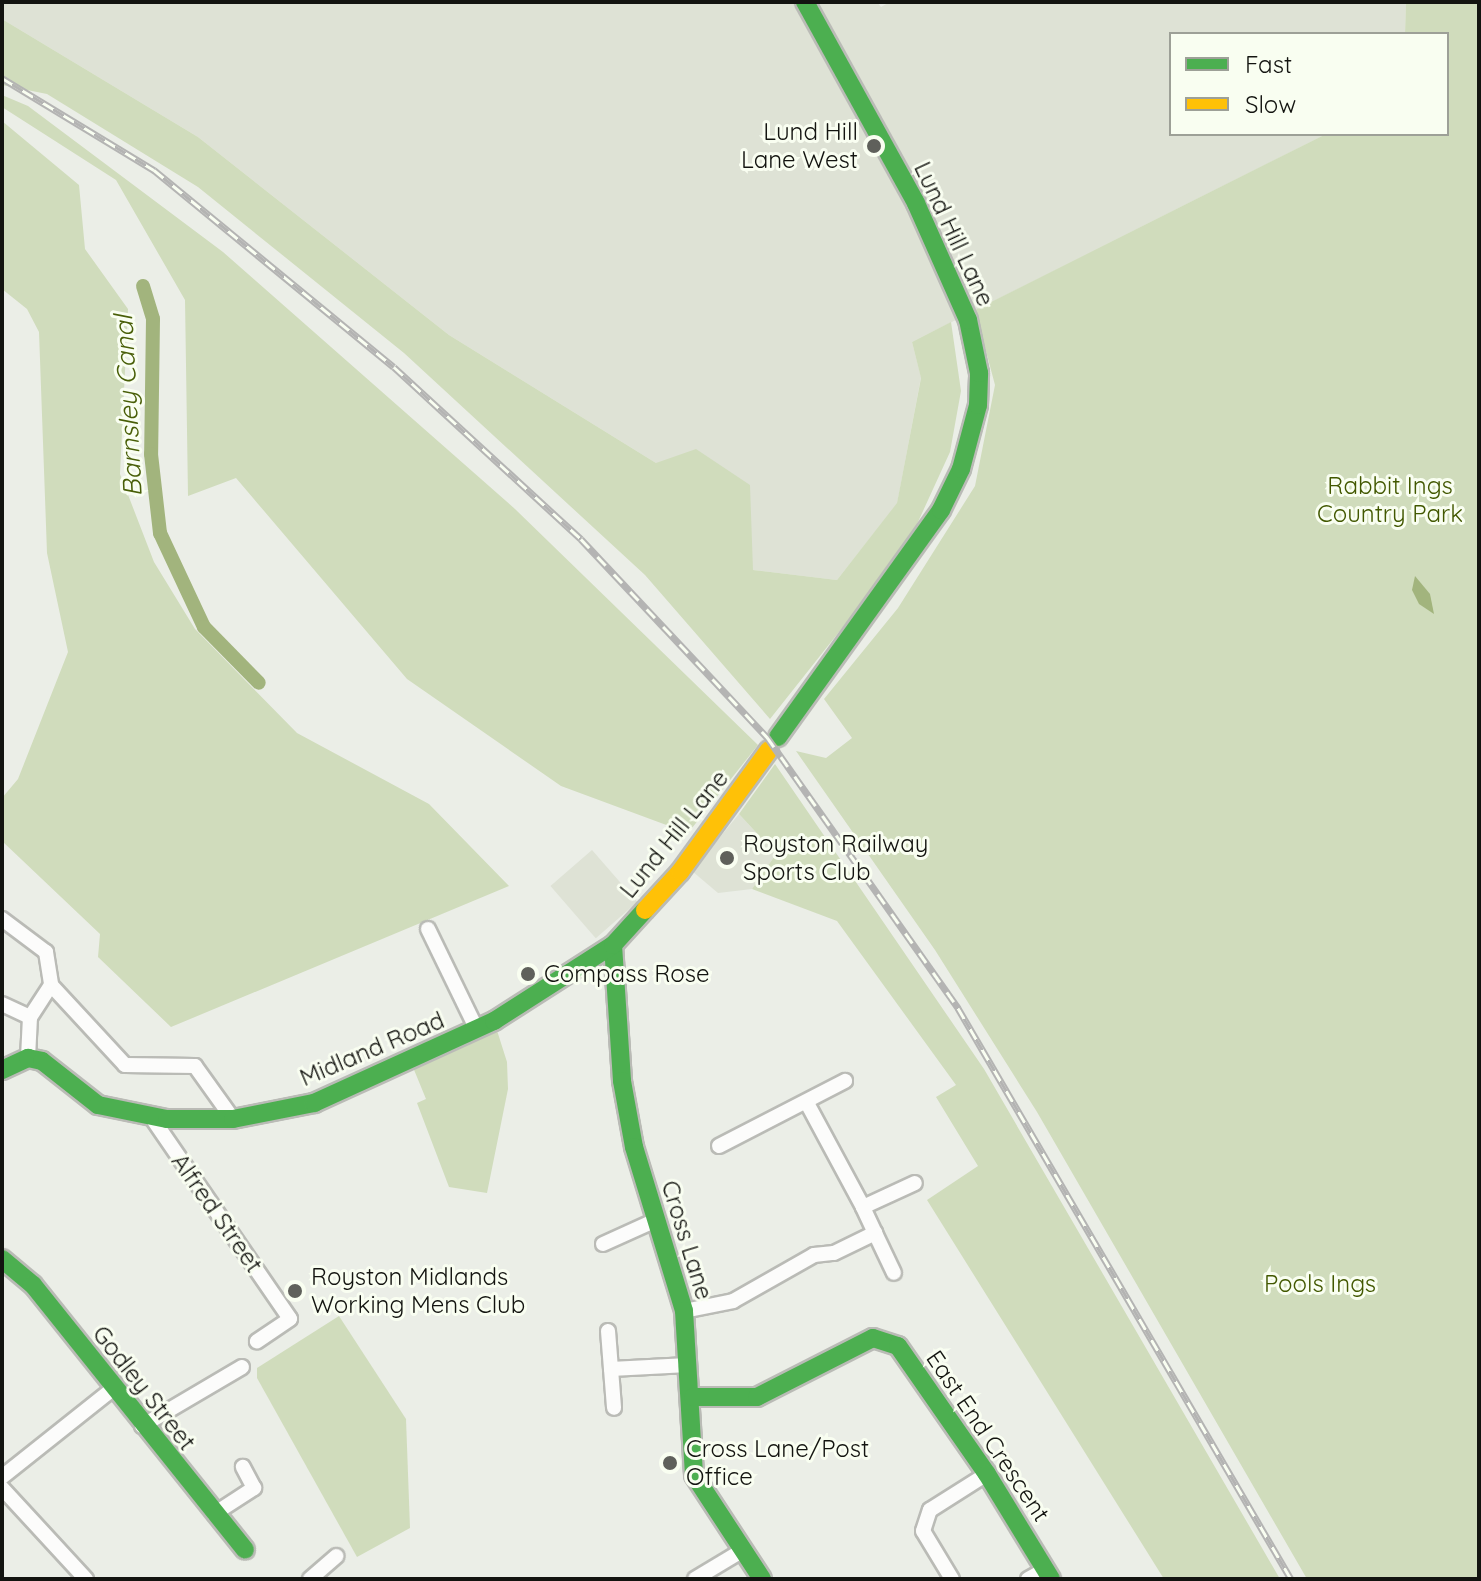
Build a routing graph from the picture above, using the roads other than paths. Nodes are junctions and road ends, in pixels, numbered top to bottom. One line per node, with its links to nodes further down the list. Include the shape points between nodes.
1 (805, 2): 4 (main road, Lund Hill Lane, via 916,203 968,320 979,373 978,405 961,469 941,510 704,843)
2 (2, 919): 5 (street, via 46,952)
3 (428, 929): 8 (street)
4 (613, 945): 8 (main road, Midland Road, via 542,995); 18 (main road, Cross Lane, via 622,1081)
5 (51, 985): 7 (street); 14 (street, via 125,1065 195,1066)
6 (2, 1004): 7 (street)
7 (30, 1017): 9 (street)
8 (477, 1030): 14 (main road, Midland Road, via 314,1103)
9 (28, 1058): 10 (main road); 13 (main road, Midland Road, via 56,1070 98,1105)
10 (2, 1070)
11 (845, 1081): 12 (street)
12 (807, 1103): 15 (street); 17 (street)
13 (150, 1115): 14 (main road, Midland Road); 25 (street, Alfred Street, via 290,1319)
14 (233, 1119)
15 (719, 1146)
16 (915, 1183): 17 (street)
17 (863, 1207): 19 (street)
18 (656, 1220): 20 (street); 23 (main road, Cross Lane)
19 (875, 1233): 22 (street); 23 (street, via 834,1253 814,1255 733,1301)
20 (603, 1244)
21 (2, 1259): 29 (main road, Godley Street, via 33,1285)
22 (894, 1273)
23 (684, 1311): 26 (main road, Cross Lane)
24 (608, 1331): 28 (street)
25 (257, 1341)
26 (688, 1365): 28 (street); 30 (main road, Cross Lane)
27 (242, 1367): 32 (street)
28 (611, 1369): 31 (street)
29 (114, 1388): 32 (main road, Godley Street); 35 (street)
30 (693, 1397): 34 (main road, East End Crescent, via 757,1397 873,1338 898,1346); 39 (main road, Cross Lane, via 694,1475)
31 (614, 1408)
32 (142, 1426): 37 (main road, Godley Street)
33 (243, 1467): 37 (street, via 258,1494)
34 (987, 1474): 41 (main road, East End Crescent); 46 (street, via 930,1510 923,1531)
35 (2, 1477)
36 (2, 1488): 42 (street)
37 (214, 1514): 38 (main road, Godley Street)
38 (245, 1550)
39 (743, 1550): 44 (street); 45 (main road, Cross Lane)
40 (336, 1556): 43 (street)
41 (1048, 1574): 47 (street)
42 (86, 1579)
43 (310, 1579)
44 (695, 1579)
45 (762, 1579)
46 (952, 1579)
47 (1028, 1579)

